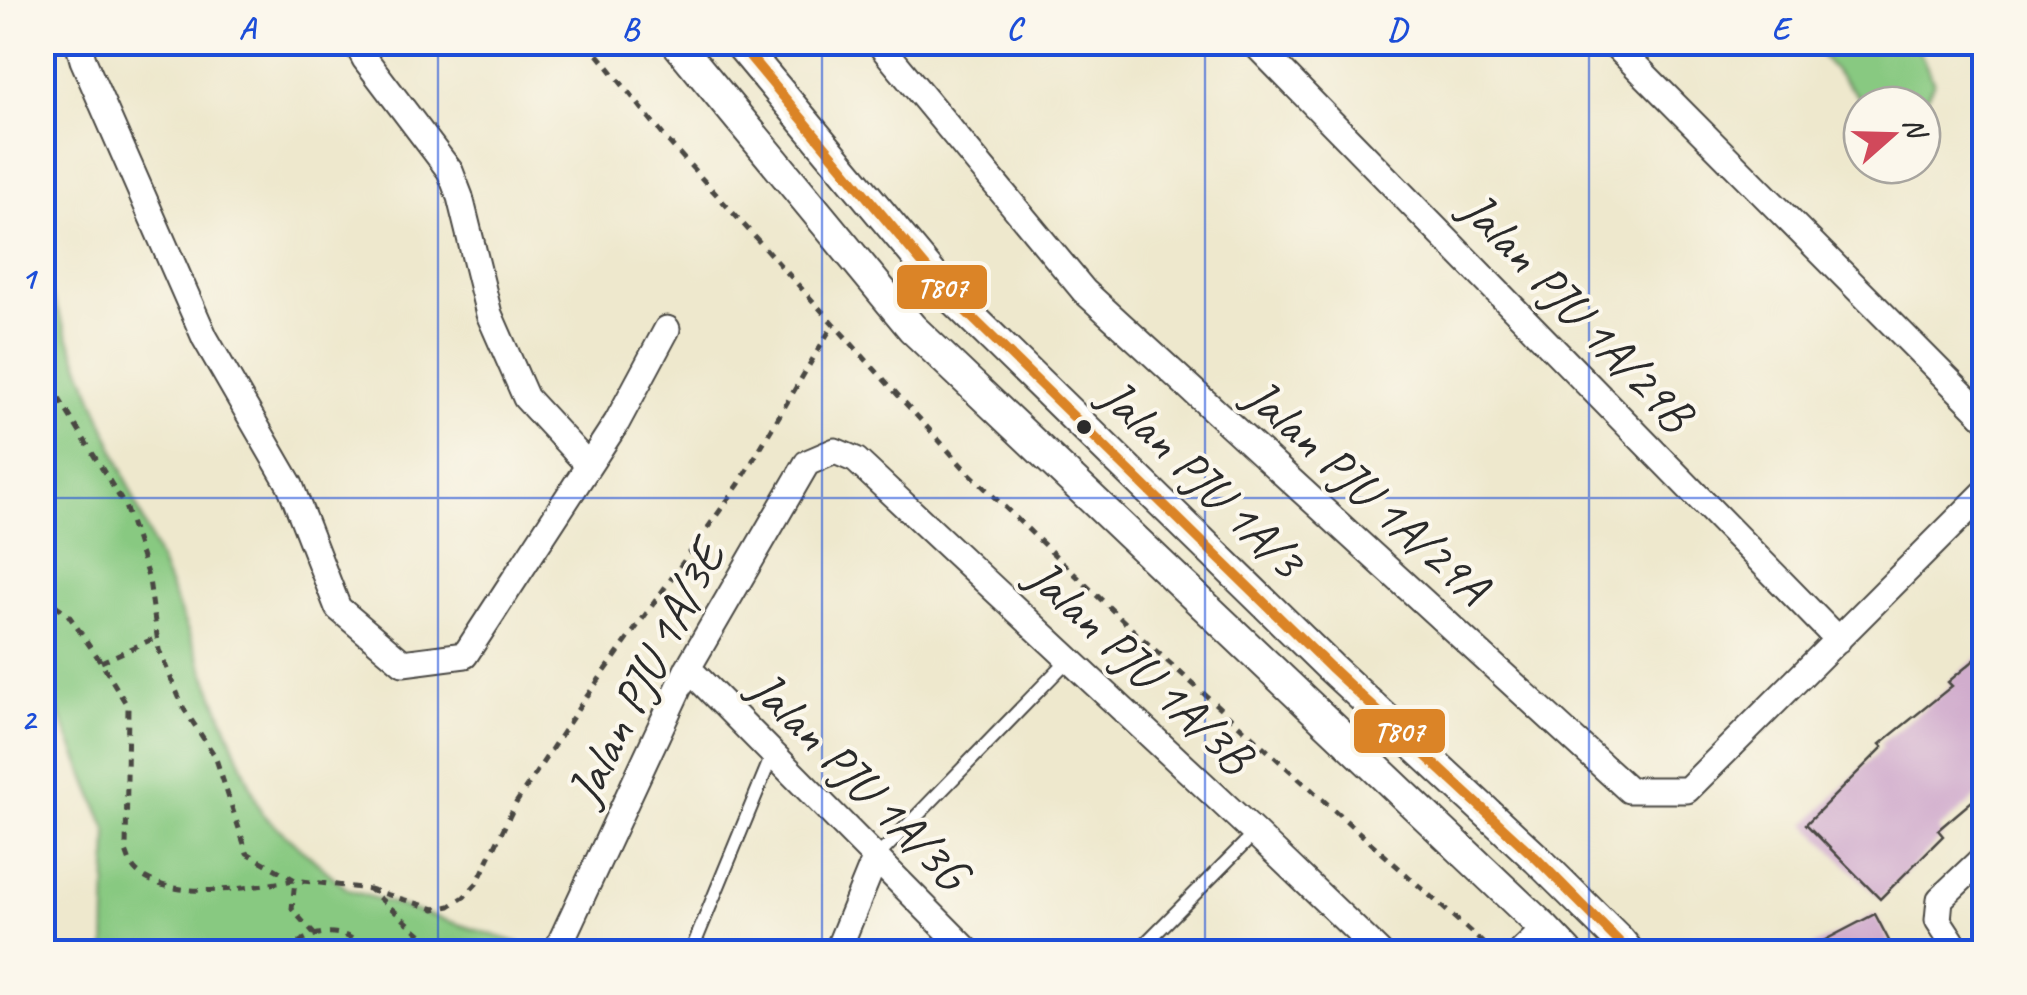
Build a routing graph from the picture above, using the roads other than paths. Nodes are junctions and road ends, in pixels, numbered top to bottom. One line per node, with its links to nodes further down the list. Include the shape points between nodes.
1 (78, 42): 11 (street, via 205,338 290,486 338,608 403,663 465,655)
2 (356, 42): 11 (street, via 450,171 489,314 526,398)
3 (676, 42): 20 (street, Jalan PJU 1A/3, via 912,328)
4 (738, 42): 29 (street, Jalan PJU 1A/3, via 948,294)
5 (878, 42): 13 (street, Jalan PJU 1A/29A, via 1084,291 1629,790 1688,790)
6 (1253, 42): 13 (street, Jalan PJU 1A/29B)
7 (1612, 42): 9 (street)
8 (667, 329): 11 (street)
9 (1984, 416)
10 (835, 452): 14 (street, Jalan PJU 1A/3B, via 856,460); 15 (street, Jalan PJU 1A/3E, via 808,463)
11 (588, 465)
12 (1984, 494): 13 (street, Jalan PJU 1A/29A)
13 (1838, 640)
14 (1069, 660): 17 (street, Jalan PJU 1A/3B); 19 (lane)
15 (688, 668): 16 (street, Jalan PJU 1A/3G); 21 (street, Jalan PJU 1A/3E)
16 (773, 753): 19 (street, Jalan PJU 1A/3G); 22 (lane)
17 (1255, 833): 25 (lane); 26 (street, Jalan PJU 1A/3B)
18 (1984, 857): 30 (street, via 1940,899 1938,920)
19 (875, 859): 23 (street); 24 (street, Jalan PJU 1A/3G)
20 (1545, 929): 27 (street); 28 (street, Jalan PJU 1A/3)
21 (556, 952)
22 (691, 952)
23 (837, 952)
24 (968, 952)
25 (1137, 952)
26 (1379, 952)
27 (1522, 952)
28 (1567, 952)
29 (1629, 952)
30 (1959, 952)

